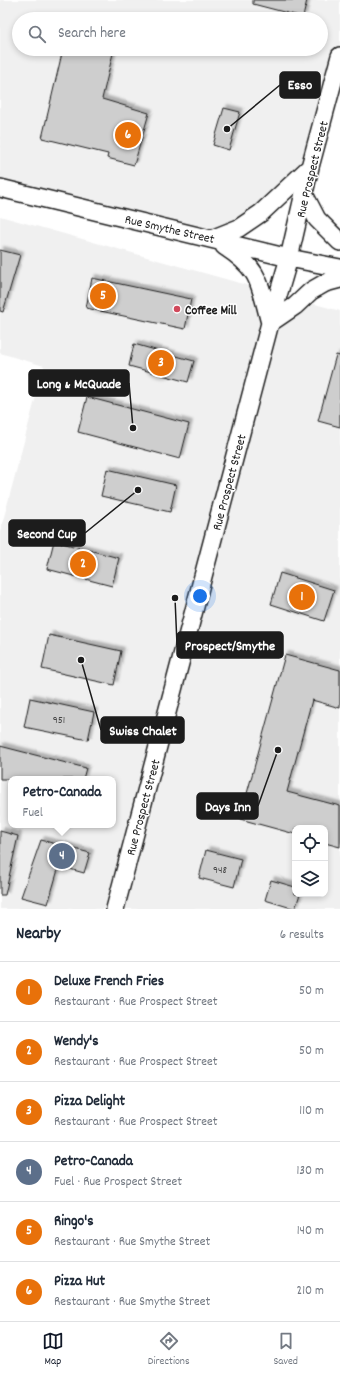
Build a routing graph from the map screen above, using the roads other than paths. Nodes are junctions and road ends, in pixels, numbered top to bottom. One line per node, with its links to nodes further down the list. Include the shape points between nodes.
1 (340, 56): 2 (main road, Rue Prospect Street)
2 (310, 167): 4 (main road, Rue Prospect Street); 5 (main road, via 261,213 239,228)
3 (0, 188): 5 (main road, Rue Smythe Street)
4 (304, 194): 6 (main road, via 317,219); 7 (main road, Rue Prospect Street)
5 (214, 238): 7 (main road, Rue Smythe Street); 10 (main road, via 243,258 252,268 258,278)
6 (340, 242)
7 (289, 258): 8 (main road, Rue Smythe Street); 10 (main road, Rue Prospect Street)
8 (340, 268)
9 (340, 279): 10 (main road, via 325,283 311,291)
10 (270, 323): 11 (main road, Rue Prospect Street)
11 (115, 909)

